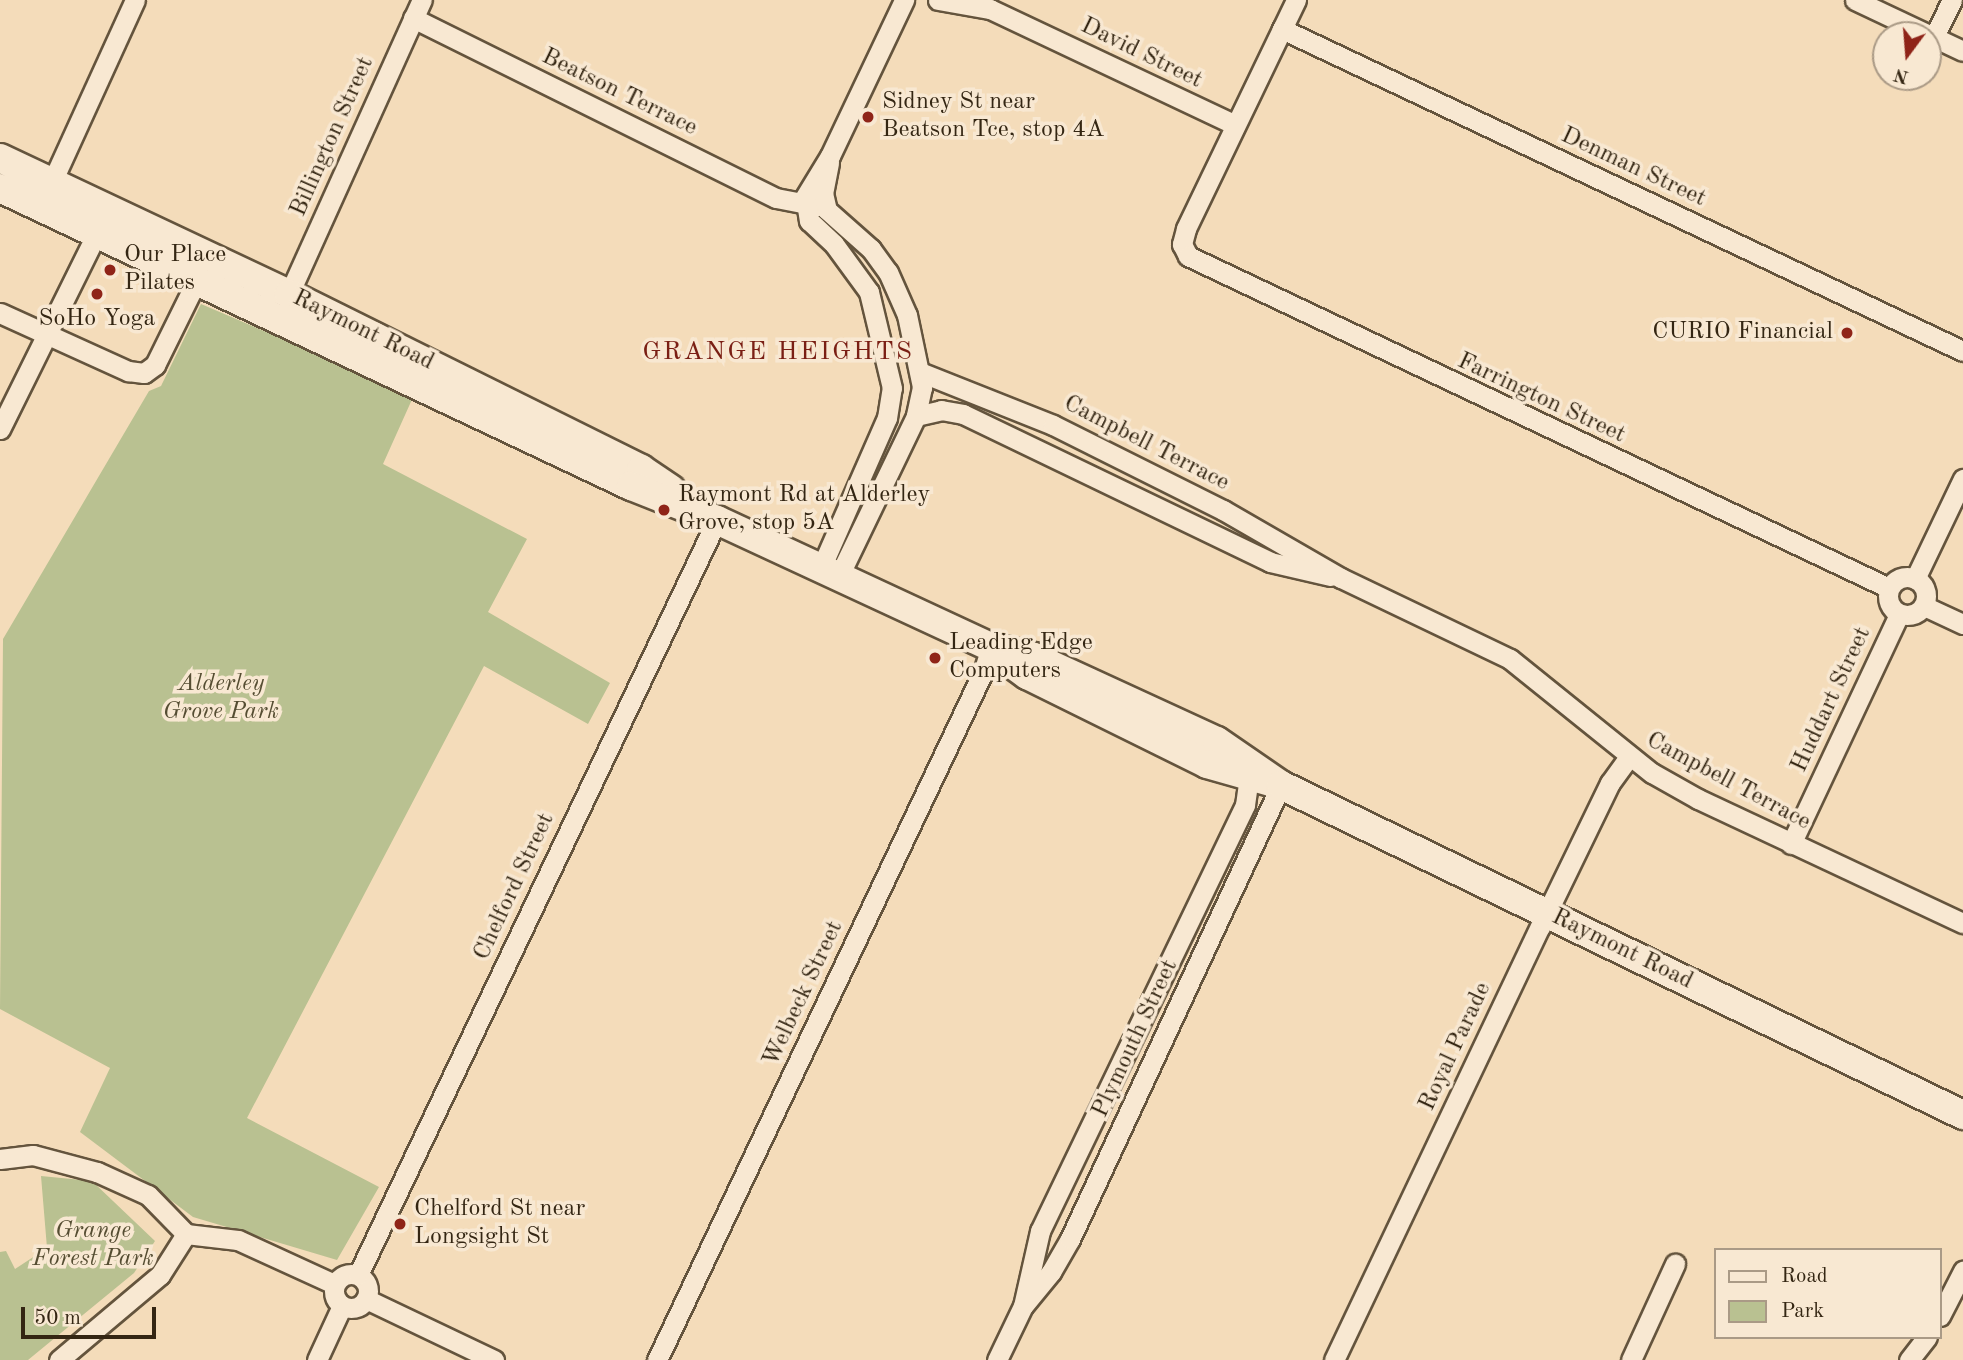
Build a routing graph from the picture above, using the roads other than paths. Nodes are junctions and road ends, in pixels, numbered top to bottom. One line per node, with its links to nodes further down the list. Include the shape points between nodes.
1 (135, 0): 18 (street)
2 (422, 0): 9 (street, Billington Street)
3 (937, 0): 7 (street, David Street); 8 (street, David Street)
4 (1296, 0): 12 (street)
5 (1855, 0): 10 (street)
6 (1952, 0): 11 (street)
7 (904, 1): 16 (street)
8 (985, 4): 15 (street, David Street)
9 (413, 18): 20 (street, Beatson Terrace, via 771,196); 24 (street, Billington Street)
10 (1900, 21)
11 (1942, 21)
12 (1282, 29): 15 (street); 27 (street, Denman Street)
13 (1942, 41): 14 (street)
14 (1963, 51)
15 (1233, 124): 40 (street, Farrington Street, via 1182,243 1188,256)
16 (830, 156): 20 (street, via 808,186); 21 (street, via 823,193)
17 (0, 158): 18 (main road, Raymont Road)
18 (52, 182): 24 (main road, Raymont Road)
19 (0, 188): 22 (main road, Raymont Road)
20 (804, 205): 21 (street, Beatson Terrace); 33 (street, via 809,221 834,244 869,292 889,362 891,404)
21 (826, 206): 28 (street, via 888,272 907,316)
22 (97, 233): 23 (main road, Raymont Road); 26 (street)
23 (197, 280): 24 (main road, Raymont Road); 26 (street, via 155,365 147,372 130,372)
24 (283, 307): 36 (main road, Raymont Road, via 631,486)
25 (0, 313): 26 (street)
26 (46, 334): 32 (street)
27 (1963, 351)
28 (920, 372): 29 (street, Campbell Terrace); 30 (street)
29 (972, 390): 31 (street); 38 (street, Campbell Terrace, via 1223,510)
30 (916, 416): 31 (street, Campbell Terrace, via 941,410); 34 (street)
31 (966, 416): 38 (street, Campbell Terrace, via 1270,562)
32 (0, 429)
33 (865, 467): 34 (street); 37 (street)
34 (885, 477): 37 (street)
35 (1963, 479): 39 (street)
36 (717, 520): 37 (main road, Raymont Road); 56 (street, Chelford Street)
37 (830, 572): 44 (main road, Raymont Road)
38 (1341, 578): 45 (street, Campbell Terrace, via 1518,663)
39 (1916, 579): 40 (street, via 1900,578); 41 (street, via 1925,590)
40 (1889, 588): 42 (street, via 1889,603)
41 (1924, 606): 42 (street, via 1913,615); 43 (street)
42 (1899, 614): 48 (street, Huddart Street)
43 (1963, 624)
44 (991, 648): 46 (main road, Raymont Road, via 1027,675 1207,764); 47 (main road, Raymont Road, via 1034,657 1217,741); 66 (street, Welbeck Street)
45 (1628, 758): 48 (street, Campbell Terrace, via 1698,799); 49 (street, Royal Parade, via 1610,783)
46 (1249, 778): 47 (main road, Raymont Road); 60 (street, Plymouth Street, via 1245,805 1040,1231)
47 (1280, 785): 49 (main road, Raymont Road); 60 (street, Plymouth Street, via 1070,1239)
48 (1791, 844): 50 (street, Campbell Terrace)
49 (1546, 914): 51 (main road, Raymont Road); 68 (street, Royal Parade)
50 (1963, 923)
51 (1963, 1115)
52 (0, 1159): 53 (street, via 33,1154 97,1172 148,1195)
53 (186, 1234): 57 (street, via 238,1240); 63 (street, via 173,1260 145,1290)
54 (1675, 1264): 69 (street)
55 (1963, 1271): 61 (street)
56 (358, 1275): 57 (street, via 341,1276); 58 (street, via 368,1288)
57 (334, 1284): 59 (street)
58 (366, 1299): 59 (street, via 353,1307); 65 (street)
59 (342, 1306): 64 (street)
60 (1023, 1306): 67 (street, Plymouth Street)
61 (1942, 1312)
62 (1925, 1339): 70 (street)
63 (59, 1360)
64 (317, 1360)
65 (494, 1360)
66 (657, 1360)
67 (997, 1360)
68 (1334, 1360)
69 (1631, 1360)
70 (1909, 1360)

